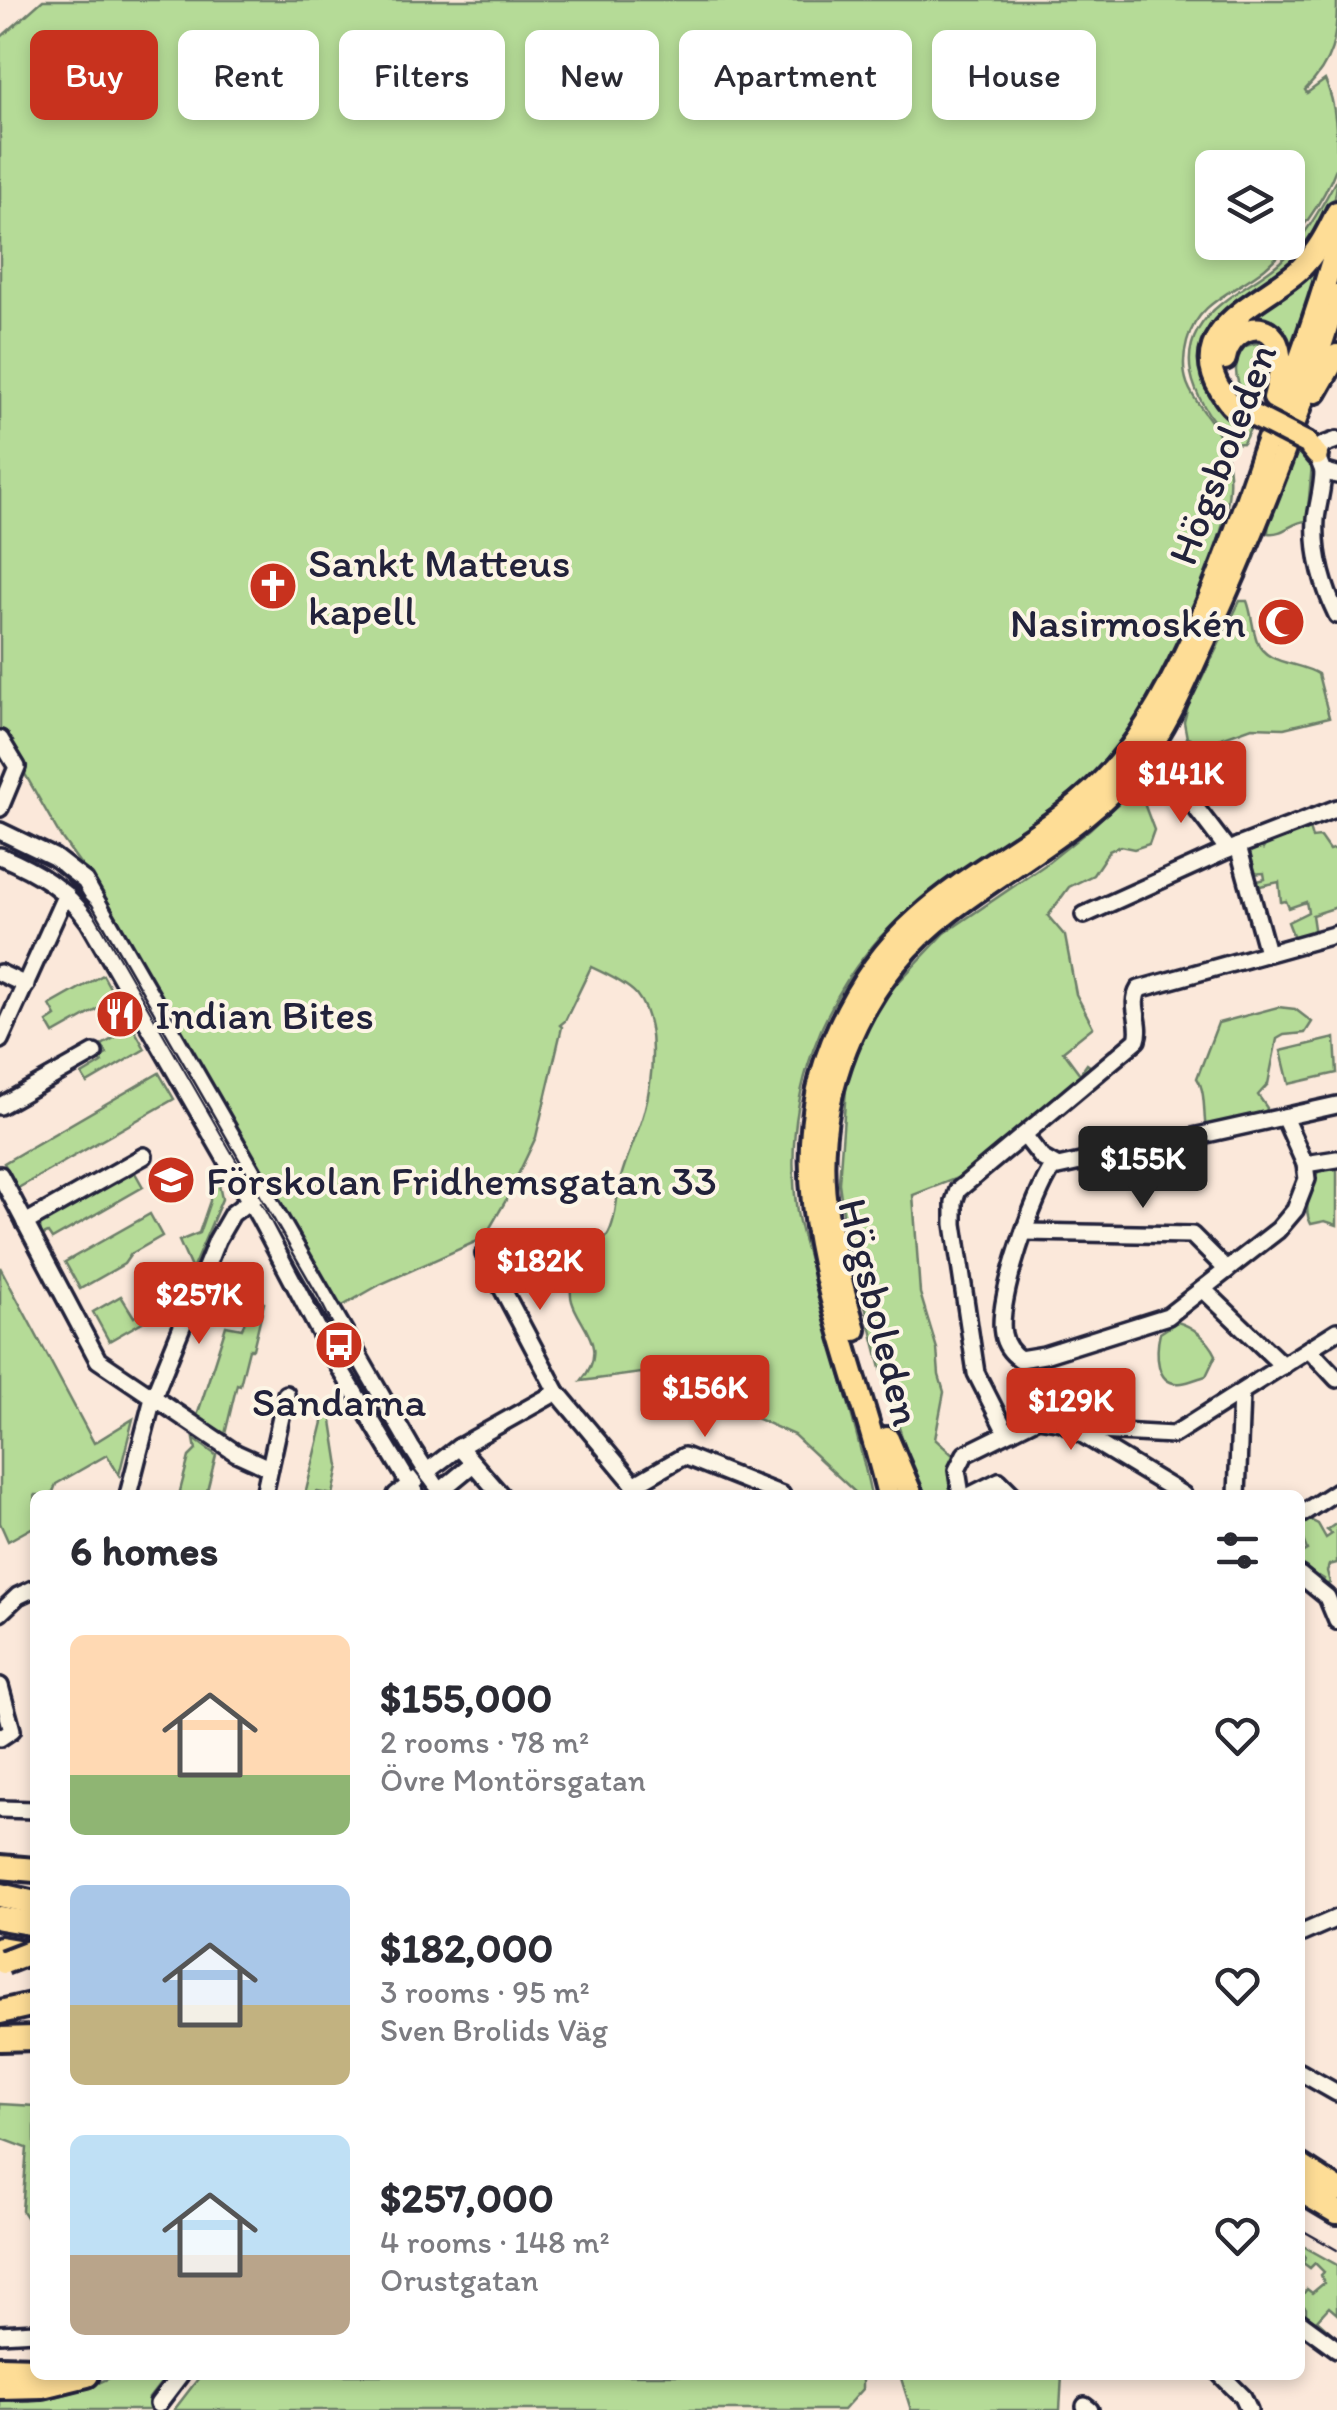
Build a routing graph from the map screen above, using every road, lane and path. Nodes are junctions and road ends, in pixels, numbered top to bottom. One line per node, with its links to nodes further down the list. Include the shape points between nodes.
1 (1337, 212): 5 (main road, via 1312,256 1233,316 1215,344 1218,386 1233,408)
2 (1337, 242): 6 (main road, Högsboleden)
3 (1337, 295): 7 (main road, Högsboleden)
4 (1337, 355): 7 (main road, via 1302,424)
5 (1250, 414): 6 (main road, via 1232,389 1225,358 1234,337 1265,330 1281,358); 7 (main road, bridge)
6 (1263, 451): 66 (main road, Högsboleden, via 1190,636 1126,754 1070,809 937,902 898,938 865,979 824,1064 811,1123 812,1211)
7 (1324, 454): 8 (street, via 1317,544); 51 (main road, Högsboleden, via 1214,621 1156,740 1090,814 922,934 873,994 848,1043 829,1103 828,1218)
8 (1337, 615)
9 (0, 739): 10 (street)
10 (10, 772): 12 (street)
11 (1170, 774): 15 (street)
12 (0, 808)
13 (1337, 808): 15 (street)
14 (0, 831): 34 (street, via 84,881)
15 (1233, 848): 18 (street); 20 (street)
16 (0, 856): 17 (street)
17 (66, 894): 22 (street); 35 (street)
18 (1084, 916)
19 (1337, 934): 20 (street)
20 (1267, 952): 28 (street, via 1139,988 1137,1040)
21 (0, 973): 22 (street)
22 (26, 984): 23 (street)
23 (0, 1040)
24 (94, 1053): 26 (street)
25 (1337, 1105): 27 (street)
26 (0, 1106)
27 (1284, 1117): 31 (street); 32 (street)
28 (1024, 1135): 32 (street); 49 (street, via 958,1190 954,1210 974,1366)
29 (144, 1156): 36 (street)
30 (1337, 1159): 31 (street)
31 (1305, 1164): 39 (street, via 1295,1210)
32 (1053, 1166): 37 (street)
33 (0, 1175): 36 (street)
34 (265, 1191): 35 (street); 55 (street)
35 (249, 1200): 48 (street, via 226,1221); 59 (street)
36 (25, 1223): 48 (street, via 90,1351)
37 (1025, 1232): 39 (street, via 1192,1234); 40 (street, via 1002,1329 1015,1356 1032,1358 1162,1319)
38 (484, 1254): 45 (street)
39 (1227, 1270): 40 (street)
40 (1203, 1290): 43 (street)
41 (1337, 1331): 42 (street)
42 (1308, 1349): 43 (street); 44 (street)
43 (1283, 1366): 47 (street)
44 (1337, 1379)
45 (557, 1392): 52 (street); 64 (street)
46 (286, 1394): 54 (street)
47 (1242, 1394): 50 (street, via 1172,1435); 72 (street)
48 (152, 1398): 54 (street); 57 (street)
49 (1006, 1432): 50 (street, via 1038,1418); 69 (street, via 962,1458)
50 (1083, 1434): 56 (street)
51 (887, 1439): 67 (highway); 68 (highway)
52 (459, 1447): 53 (street); 55 (street)
53 (473, 1464): 62 (street); 63 (street)
54 (270, 1468): 58 (street)
55 (425, 1470): 60 (street); 61 (street)
56 (1158, 1488)
57 (129, 1490)
58 (265, 1490)
59 (405, 1490)
60 (407, 1490)
61 (438, 1490)
62 (443, 1490)
63 (496, 1490)
64 (639, 1490): 65 (street, via 684,1456)
65 (769, 1490)
66 (887, 1490)
67 (899, 1490)
68 (909, 1490)
69 (960, 1490)
70 (981, 1490): 71 (street, via 998,1481)
71 (1008, 1490)
72 (1237, 1490)
73 (1337, 1490): 74 (street)
74 (1305, 1512)
75 (1305, 1579): 78 (street, via 1327,1596)
76 (30, 1590): 77 (street)
77 (0, 1614)
78 (1337, 1621)
79 (0, 1686): 80 (street, via 12,1730)
80 (0, 1738)
81 (0, 1810): 82 (street)
82 (30, 1810)
83 (0, 1867): 84 (highway)
84 (30, 1870)
85 (0, 1895): 86 (highway)
86 (30, 1901)
87 (0, 1918): 89 (highway)
88 (1337, 1918): 90 (street)
89 (30, 1923)
90 (1305, 1932)
91 (30, 1953): 92 (highway, bridge)
92 (2, 1958)
93 (30, 2005): 94 (highway)
94 (0, 2012)
95 (30, 2038): 96 (highway)
96 (0, 2039)
97 (1305, 2075): 98 (street)
98 (1337, 2093)
99 (1305, 2169): 100 (highway)
100 (1337, 2190)
101 (1305, 2193): 102 (highway)
102 (1337, 2212)
103 (1305, 2326): 106 (street)
104 (30, 2332): 105 (street)
105 (0, 2334)
106 (1337, 2349)
107 (0, 2368): 108 (highway)
108 (30, 2368)
109 (67, 2380): 112 (highway)
110 (176, 2380): 113 (street)
111 (1225, 2380): 114 (street)
112 (0, 2386)
113 (158, 2404)
114 (1245, 2408)

